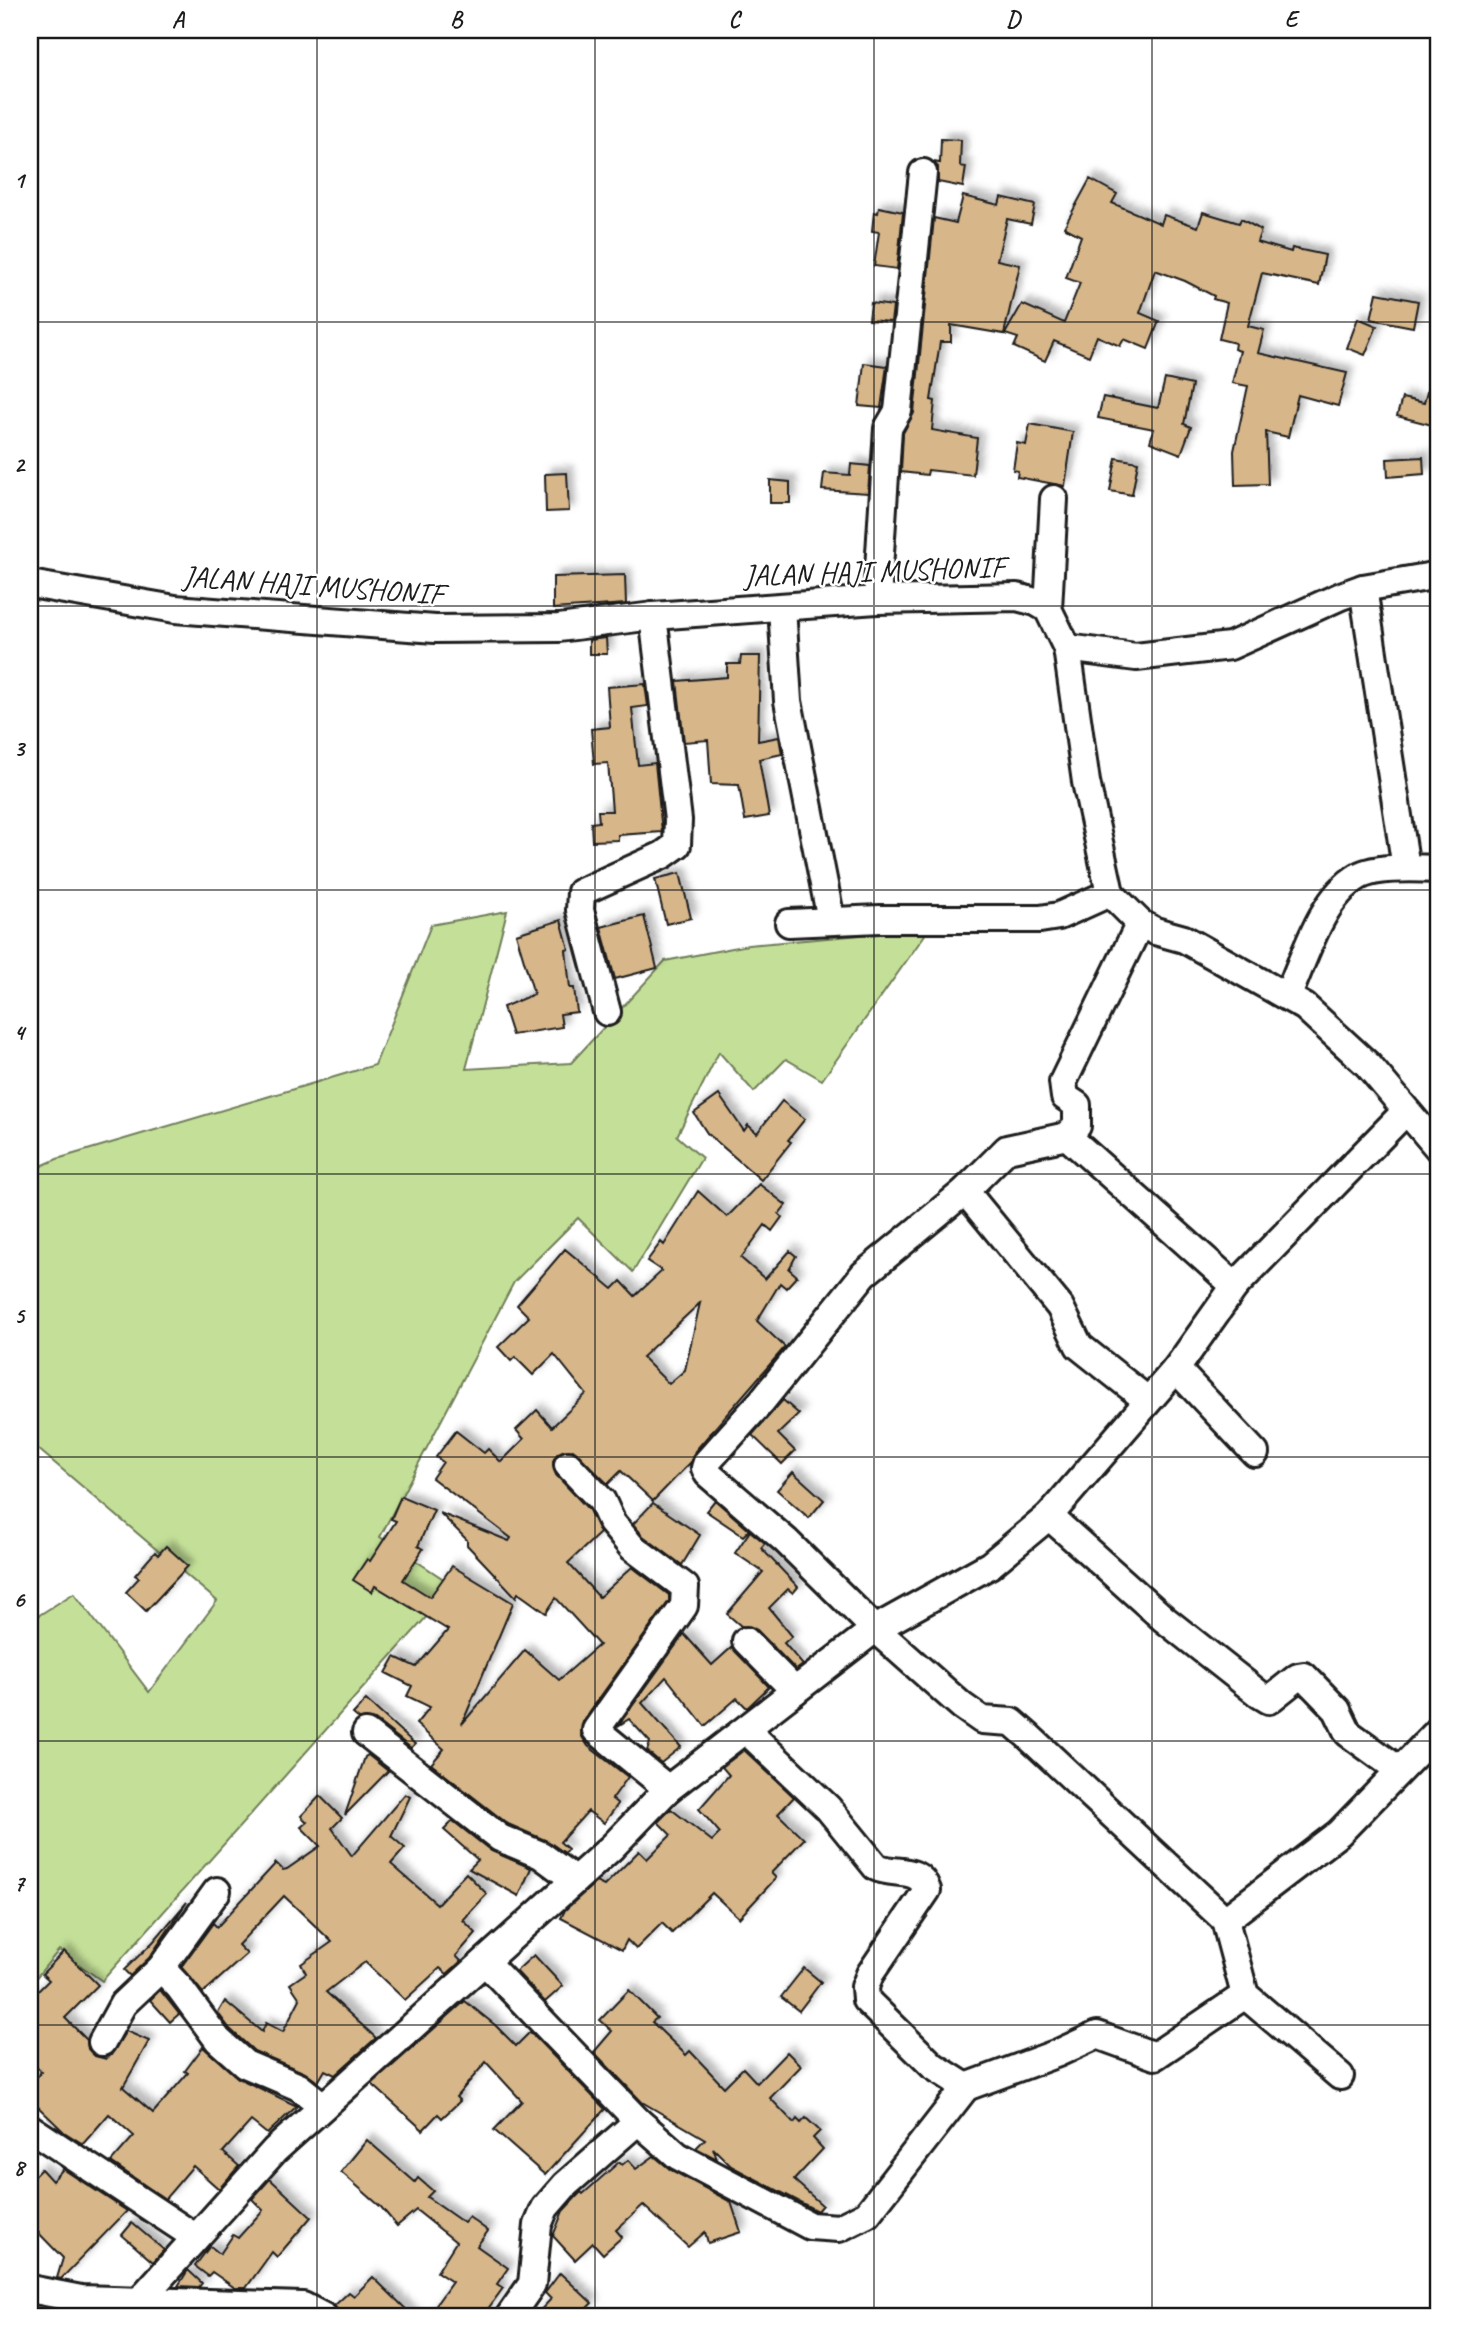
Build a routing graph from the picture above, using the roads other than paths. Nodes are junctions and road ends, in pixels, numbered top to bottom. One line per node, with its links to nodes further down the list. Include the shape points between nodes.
1 (923, 173): 6 (street, via 898,411 888,428)
2 (1054, 499): 8 (street)
3 (1439, 575): 5 (street)
4 (30, 584): 9 (street, JALAN HAJI MUSHONIF, via 175,609 435,629 559,628)
5 (1363, 589): 10 (street, via 1230,646 1136,657); 11 (street)
6 (877, 600): 7 (street, JALAN HAJI MUSHONIF); 8 (street, JALAN HAJI MUSHONIF, via 1017,597)
7 (782, 608): 9 (street, JALAN HAJI MUSHONIF); 14 (street, via 788,701)
8 (1048, 609): 10 (street)
9 (653, 616): 18 (street, via 678,820 677,845 581,892 580,910)
10 (1067, 648): 13 (street, via 1086,782)
11 (1406, 868): 12 (street); 17 (street, via 1361,874 1350,884 1323,919)
12 (1439, 869)
13 (1110, 893): 14 (street, via 1059,916 1040,919); 16 (street)
14 (831, 920): 15 (street)
15 (789, 923)
16 (1140, 923): 17 (street, via 1184,939); 20 (street, via 1063,1082 1065,1097 1077,1105 1079,1116)
17 (1288, 995): 19 (street, via 1330,1027)
18 (607, 1012)
19 (1406, 1111): 21 (street); 23 (street)
20 (1067, 1136): 22 (street, via 1007,1149); 23 (street)
21 (1439, 1149)
22 (965, 1191): 25 (street, via 1060,1307 1079,1346); 29 (street, via 864,1274 705,1468)
23 (1235, 1286): 24 (street)
24 (1176, 1369): 25 (street); 26 (street)
25 (1147, 1400): 28 (street)
26 (1255, 1453)
27 (568, 1465): 36 (street, via 602,1501 612,1523 632,1547 685,1587 684,1606 596,1730)
28 (1049, 1516): 29 (street, via 990,1564); 35 (street, via 1164,1619 1269,1700 1304,1676 1337,1710 1348,1733)
29 (875, 1629): 31 (street); 39 (street, via 974,1715 1012,1722)
30 (746, 1641): 31 (street)
31 (795, 1691): 32 (street)
32 (746, 1730): 36 (street); 45 (street, via 828,1808 876,1867 910,1872 924,1881 927,1890 870,1973 866,2000 933,2066)
33 (1439, 1730): 35 (street)
34 (366, 1733): 37 (street, via 500,1838 541,1855)
35 (1399, 1770): 39 (street, via 1339,1833)
36 (668, 1789): 37 (street)
37 (575, 1880): 40 (street)
38 (217, 1891): 41 (street)
39 (1225, 1920): 42 (street)
40 (485, 1962): 46 (street); 47 (street)
41 (161, 1968): 43 (street, via 123,2004); 46 (street, via 218,2040 244,2064 299,2087)
42 (1245, 1995): 44 (street); 45 (street, via 1154,2056 1097,2035)
43 (102, 2042)
44 (1340, 2076)
45 (966, 2087): 47 (street, via 867,2214 839,2228 810,2226 712,2176 678,2156)
46 (323, 2106): 49 (street, via 275,2150)
47 (638, 2121): 53 (street, via 545,2208 538,2225 531,2284)
48 (30, 2128): 49 (street)
49 (195, 2237): 51 (street)
50 (30, 2289): 51 (street)
51 (137, 2310): 52 (street, via 303,2306)
52 (324, 2317)
53 (509, 2317)

